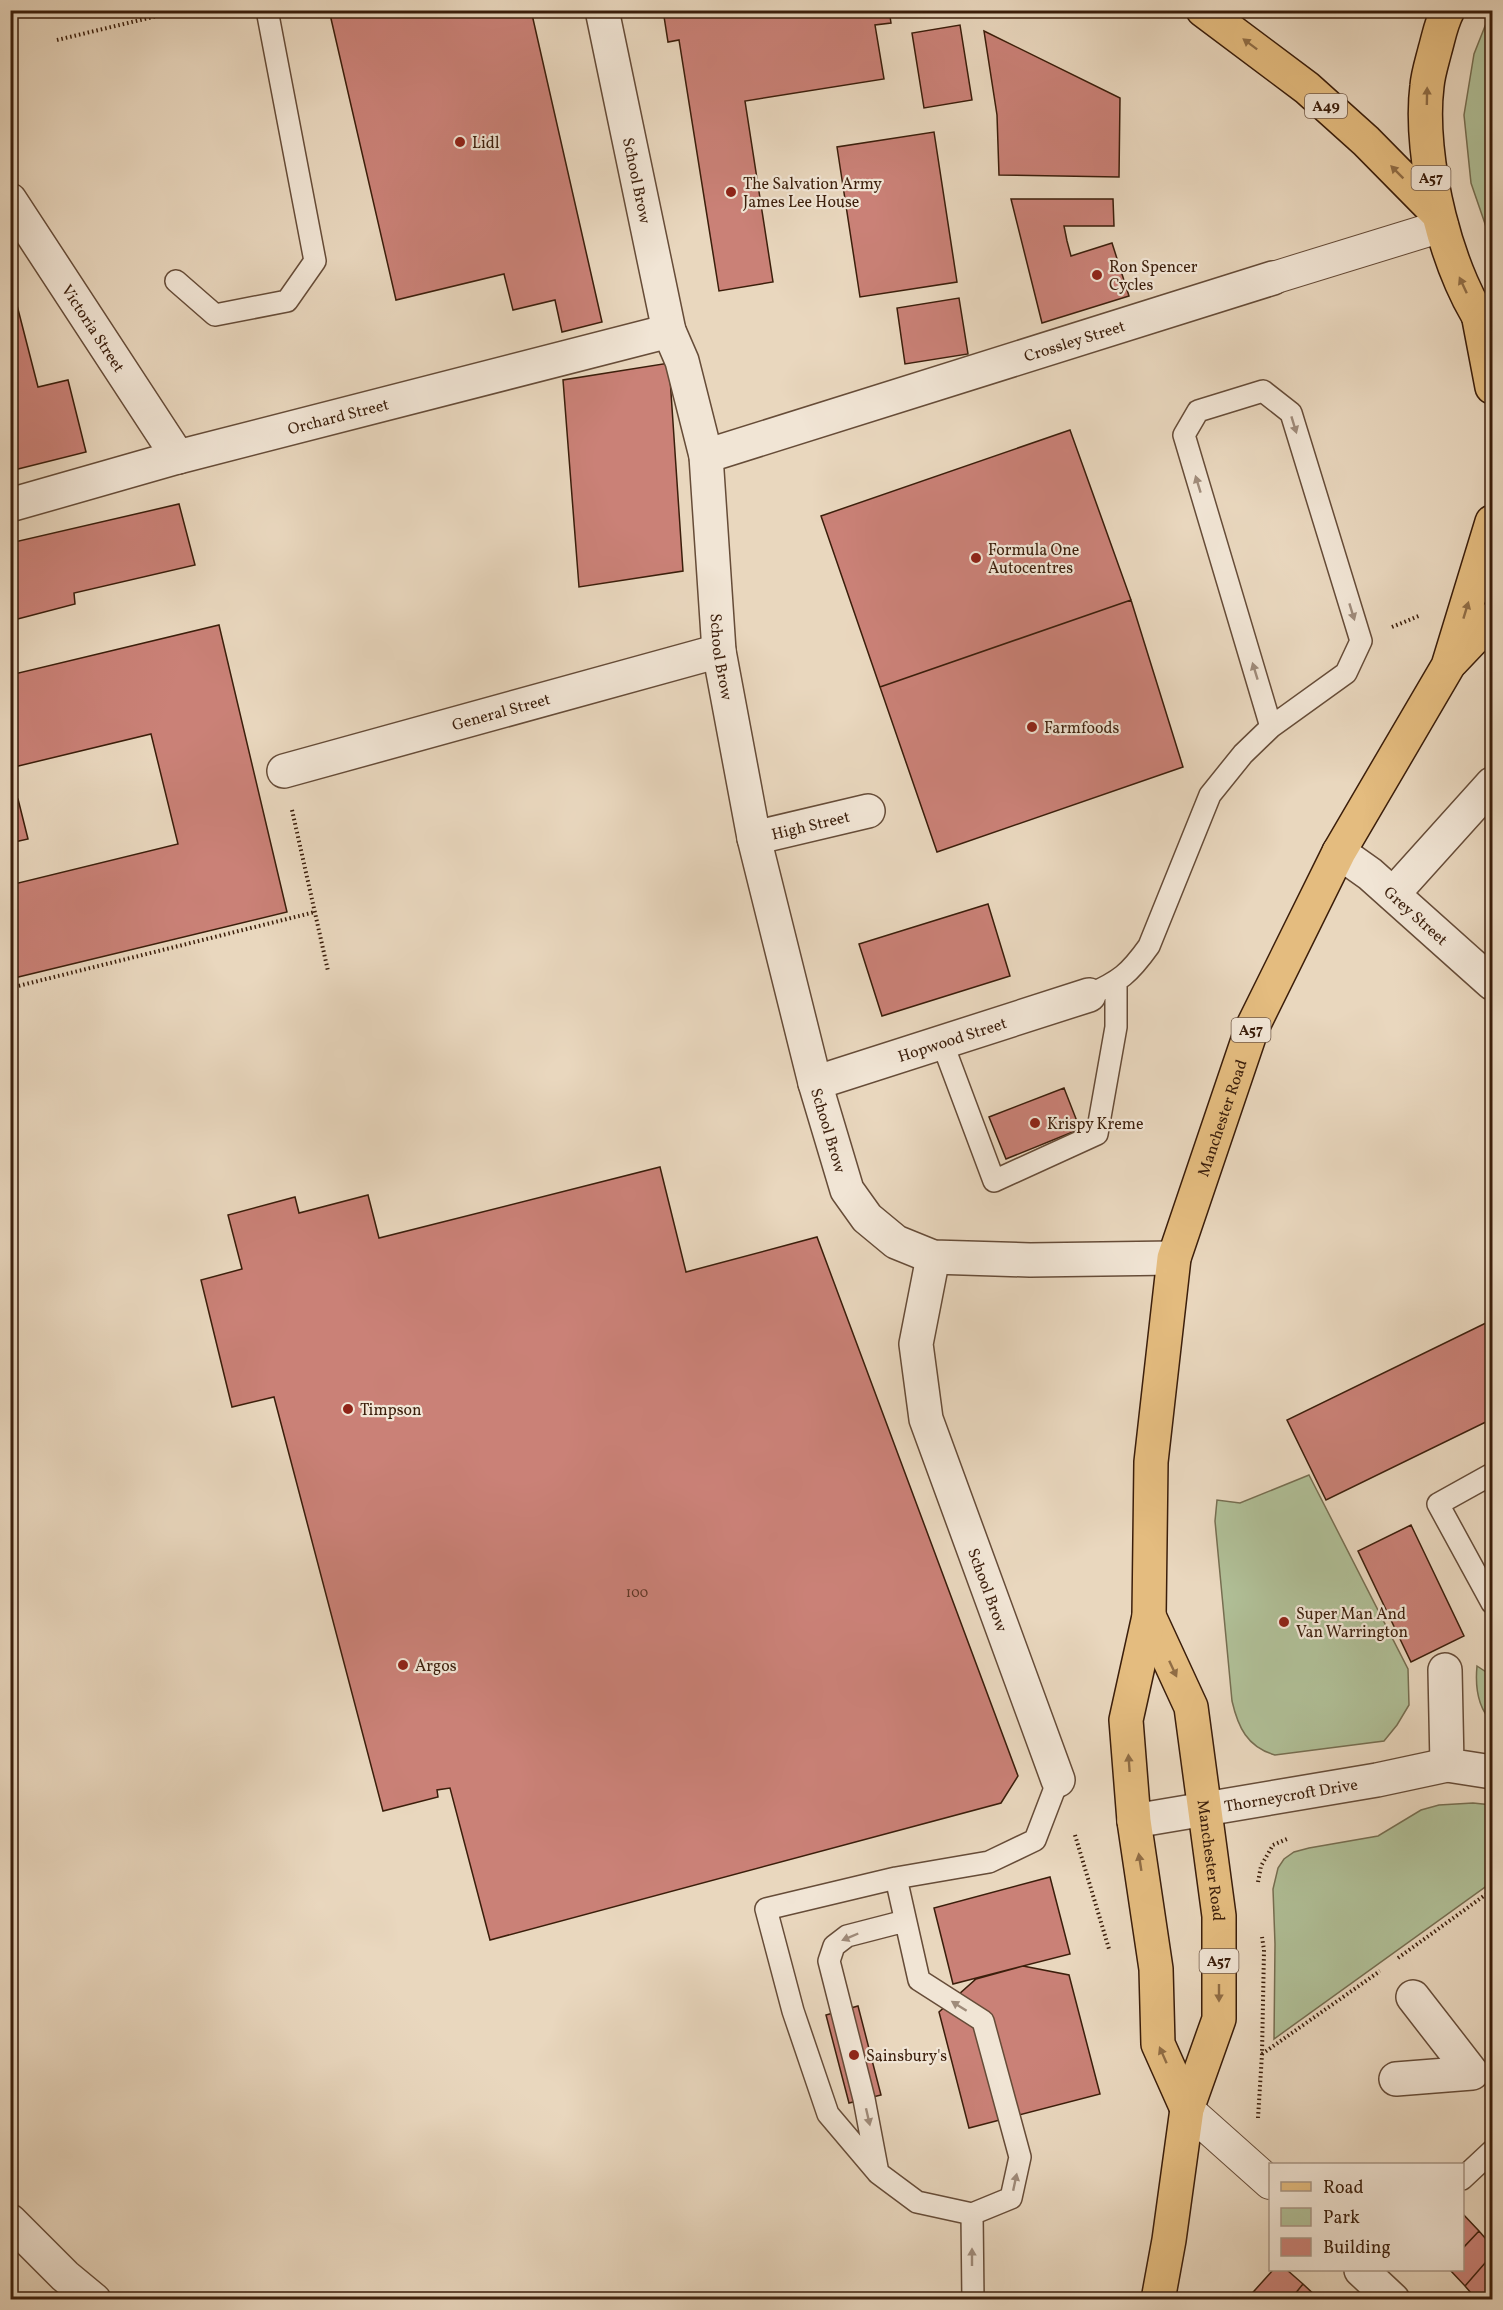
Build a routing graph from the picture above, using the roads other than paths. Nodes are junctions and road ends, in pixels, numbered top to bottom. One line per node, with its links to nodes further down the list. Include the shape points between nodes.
1 (267, 10): 8 (lane, via 315,261 288,301 214,315)
2 (602, 10): 10 (street, School Brow)
3 (1203, 10): 6 (main road, A49, one-way to 3, via 1366,141 1307,88)
4 (1448, 10): 6 (main road, A57, one-way to 4, via 1426,152 1426,86)
5 (10, 200): 13 (street, Victoria Street)
6 (1440, 220): 7 (street, Crossley Street); 9 (main road, A57, one-way to 6, via 1454,266)
7 (1273, 278): 12 (street, Crossley Street)
8 (176, 281)
9 (1486, 327): 11 (main road, A57)
10 (669, 331): 12 (street, School Brow, via 682,361); 13 (street, Orchard Street)
11 (1492, 387)
12 (706, 456): 17 (street, School Brow)
13 (178, 457): 14 (street, Orchard Street)
14 (10, 505)
15 (1492, 522): 18 (main road, Manchester Road / A57, one-way to 15)
16 (1492, 619): 18 (main road, Manchester Road / A57)
17 (719, 651): 20 (street, General Street); 23 (street, School Brow)
18 (1448, 666): 24 (main road, Manchester Road / A57)
19 (1271, 727): 19 (lane, one-way to 19, via 1184,435 1198,411 1263,391 1290,413 1361,641 1346,673); 27 (lane, via 1210,795 1149,946 1134,967)
20 (284, 771)
21 (1492, 784): 25 (street)
22 (868, 811): 23 (street, High Street)
23 (754, 838): 29 (street, School Brow)
24 (1339, 852): 25 (street, Grey Street); 31 (main road, Manchester Road / A57, via 1252,1028)
25 (1393, 894): 26 (street, Grey Street)
26 (1492, 983)
27 (1102, 989): 28 (street, Hopwood Street); 28 (lane, via 1116,1027 1097,1134 994,1181)
28 (942, 1042): 29 (street, Hopwood Street)
29 (815, 1083): 30 (street, School Brow, via 847,1191 867,1218 896,1242)
30 (933, 1257): 31 (street, School Brow); 38 (street, School Brow, via 916,1344 926,1419)
31 (1174, 1258): 34 (main road, Manchester Road / A57, via 1151,1462)
32 (1492, 1474): 33 (lane, via 1438,1504)
33 (1492, 1603)
34 (1149, 1616): 39 (main road, Manchester Road / A57, one-way to 39, via 1191,1707); 40 (main road, Manchester Road / A57, one-way to 34, via 1126,1720)
35 (1445, 1670): 36 (street)
36 (1447, 1765): 37 (street, Thorneycroft Drive); 39 (street, Thorneycroft Drive)
37 (1492, 1772)
38 (1058, 1780): 41 (lane, via 1035,1840 989,1862)
39 (1206, 1809): 40 (street, Thorneycroft Drive); 46 (main road, Manchester Road / A57, one-way to 46, via 1219,1916 1219,2019)
40 (1134, 1821): 46 (main road, Manchester Road / A57, one-way to 40, via 1158,2044 1156,1969)
41 (896, 1878): 42 (lane); 48 (lane, via 766,1909 793,2011 828,2114)
42 (906, 1921): 48 (lane, one-way to 48, via 847,1936 834,1946 829,1962 864,2099); 51 (lane, one-way to 42, via 1011,2198 1020,2157 983,2021 919,1980)
43 (1413, 1997): 44 (street)
44 (1482, 2066): 45 (street)
45 (1396, 2079)
46 (1187, 2109): 50 (street); 56 (main road, Manchester Road / A57)
47 (1492, 2151): 49 (lane)
48 (878, 2173): 51 (lane, via 917,2202)
49 (1464, 2177)
50 (1269, 2182)
51 (972, 2214): 55 (lane, one-way to 51)
52 (10, 2221): 54 (street)
53 (1365, 2271): 57 (street)
54 (94, 2300)
55 (973, 2300)
56 (1158, 2300)
57 (1393, 2300)

